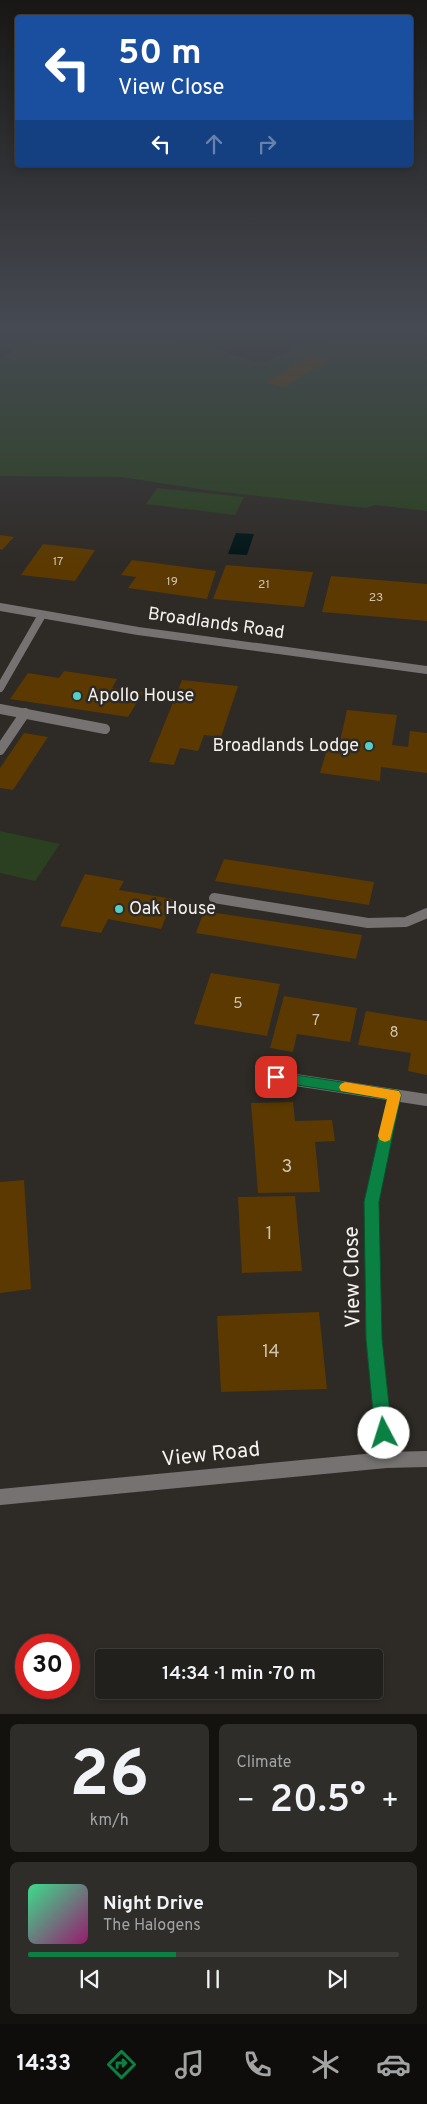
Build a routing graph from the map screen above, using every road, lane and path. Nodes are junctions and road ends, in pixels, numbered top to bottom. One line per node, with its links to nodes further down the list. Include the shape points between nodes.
1 (0, 607): 2 (street, Broadlands Road)
2 (42, 615): 3 (street, Broadlands Road); 4 (street)
3 (427, 670)
4 (0, 688)
5 (0, 709): 6 (street)
6 (25, 713): 7 (street); 8 (street)
7 (105, 729)
8 (0, 750)
9 (214, 898): 10 (street, via 368,923 407,922)
10 (427, 913)
11 (276, 1077): 12 (street)
12 (394, 1095): 13 (street); 15 (street, View Close, via 372,1202 374,1339)
13 (427, 1100)
14 (427, 1459): 15 (street, View Road)
15 (386, 1460): 16 (street, View Road)
16 (0, 1497)

